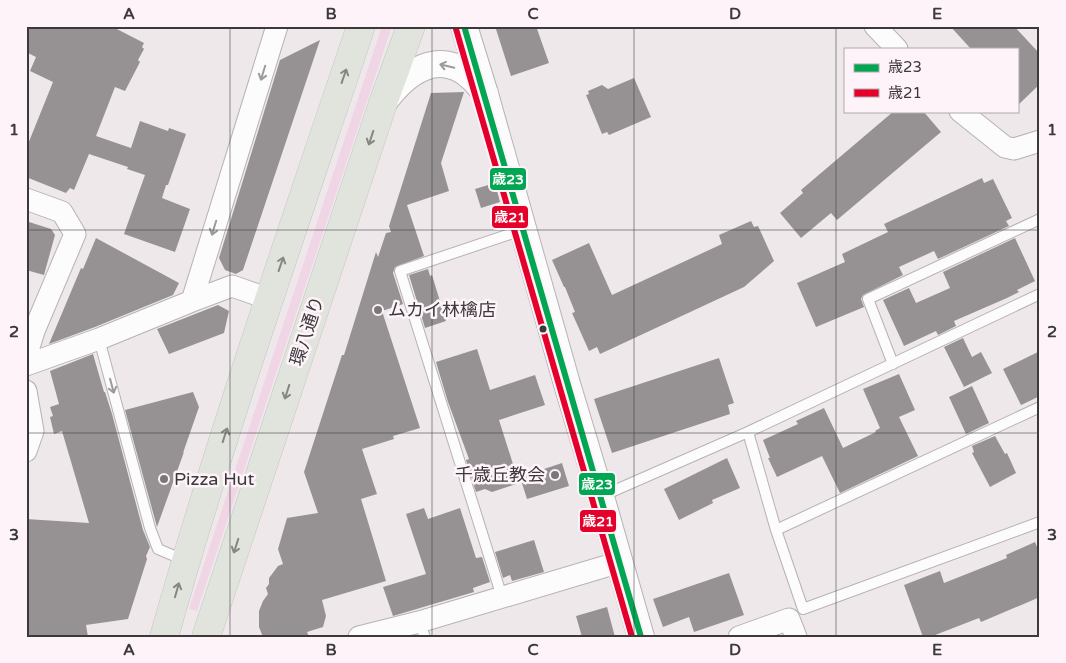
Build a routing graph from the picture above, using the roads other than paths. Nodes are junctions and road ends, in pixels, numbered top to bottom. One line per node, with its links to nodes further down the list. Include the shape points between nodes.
1 (277, 26): 16 (street, one-way to 16)
2 (361, 26): 15 (main road, one-way to 2)
3 (411, 26): 8 (main road, 環八通り)
4 (875, 26): 6 (street)
5 (467, 27): 7 (street)
6 (896, 48)
7 (485, 94): 8 (street, one-way to 8, via 471,77 442,63 428,65 408,75); 13 (street)
8 (383, 103): 33 (main road, 環八通り, one-way to 33)
9 (961, 112): 10 (street, via 1005,147 1014,148)
10 (1040, 141)
11 (26, 199): 18 (street, via 62,212 75,234)
12 (1040, 219): 19 (lane, via 868,299)
13 (523, 230): 25 (street); 30 (lane, via 400,270)
14 (1040, 294): 19 (lane)
15 (269, 299): 16 (street, via 232,286); 28 (main road, one-way to 15)
16 (192, 301): 17 (street)
17 (99, 339): 20 (street); 28 (lane, one-way to 28, via 158,549)
18 (26, 356)
19 (893, 364): 23 (lane)
20 (26, 365)
21 (26, 391): 24 (street, via 34,431)
22 (1040, 407): 27 (lane)
23 (748, 432): 25 (lane); 27 (lane)
24 (26, 451)
25 (602, 497): 29 (street)
26 (1040, 522): 27 (lane, via 803,609)
27 (776, 530)
28 (185, 561): 32 (main road, one-way to 28)
29 (620, 562): 30 (street); 35 (street)
30 (502, 597): 31 (street)
31 (422, 629): 34 (street)
32 (164, 637)
33 (206, 637)
34 (359, 637)
35 (641, 637)
36 (739, 637): 37 (street, via 789,619)
37 (796, 637)

